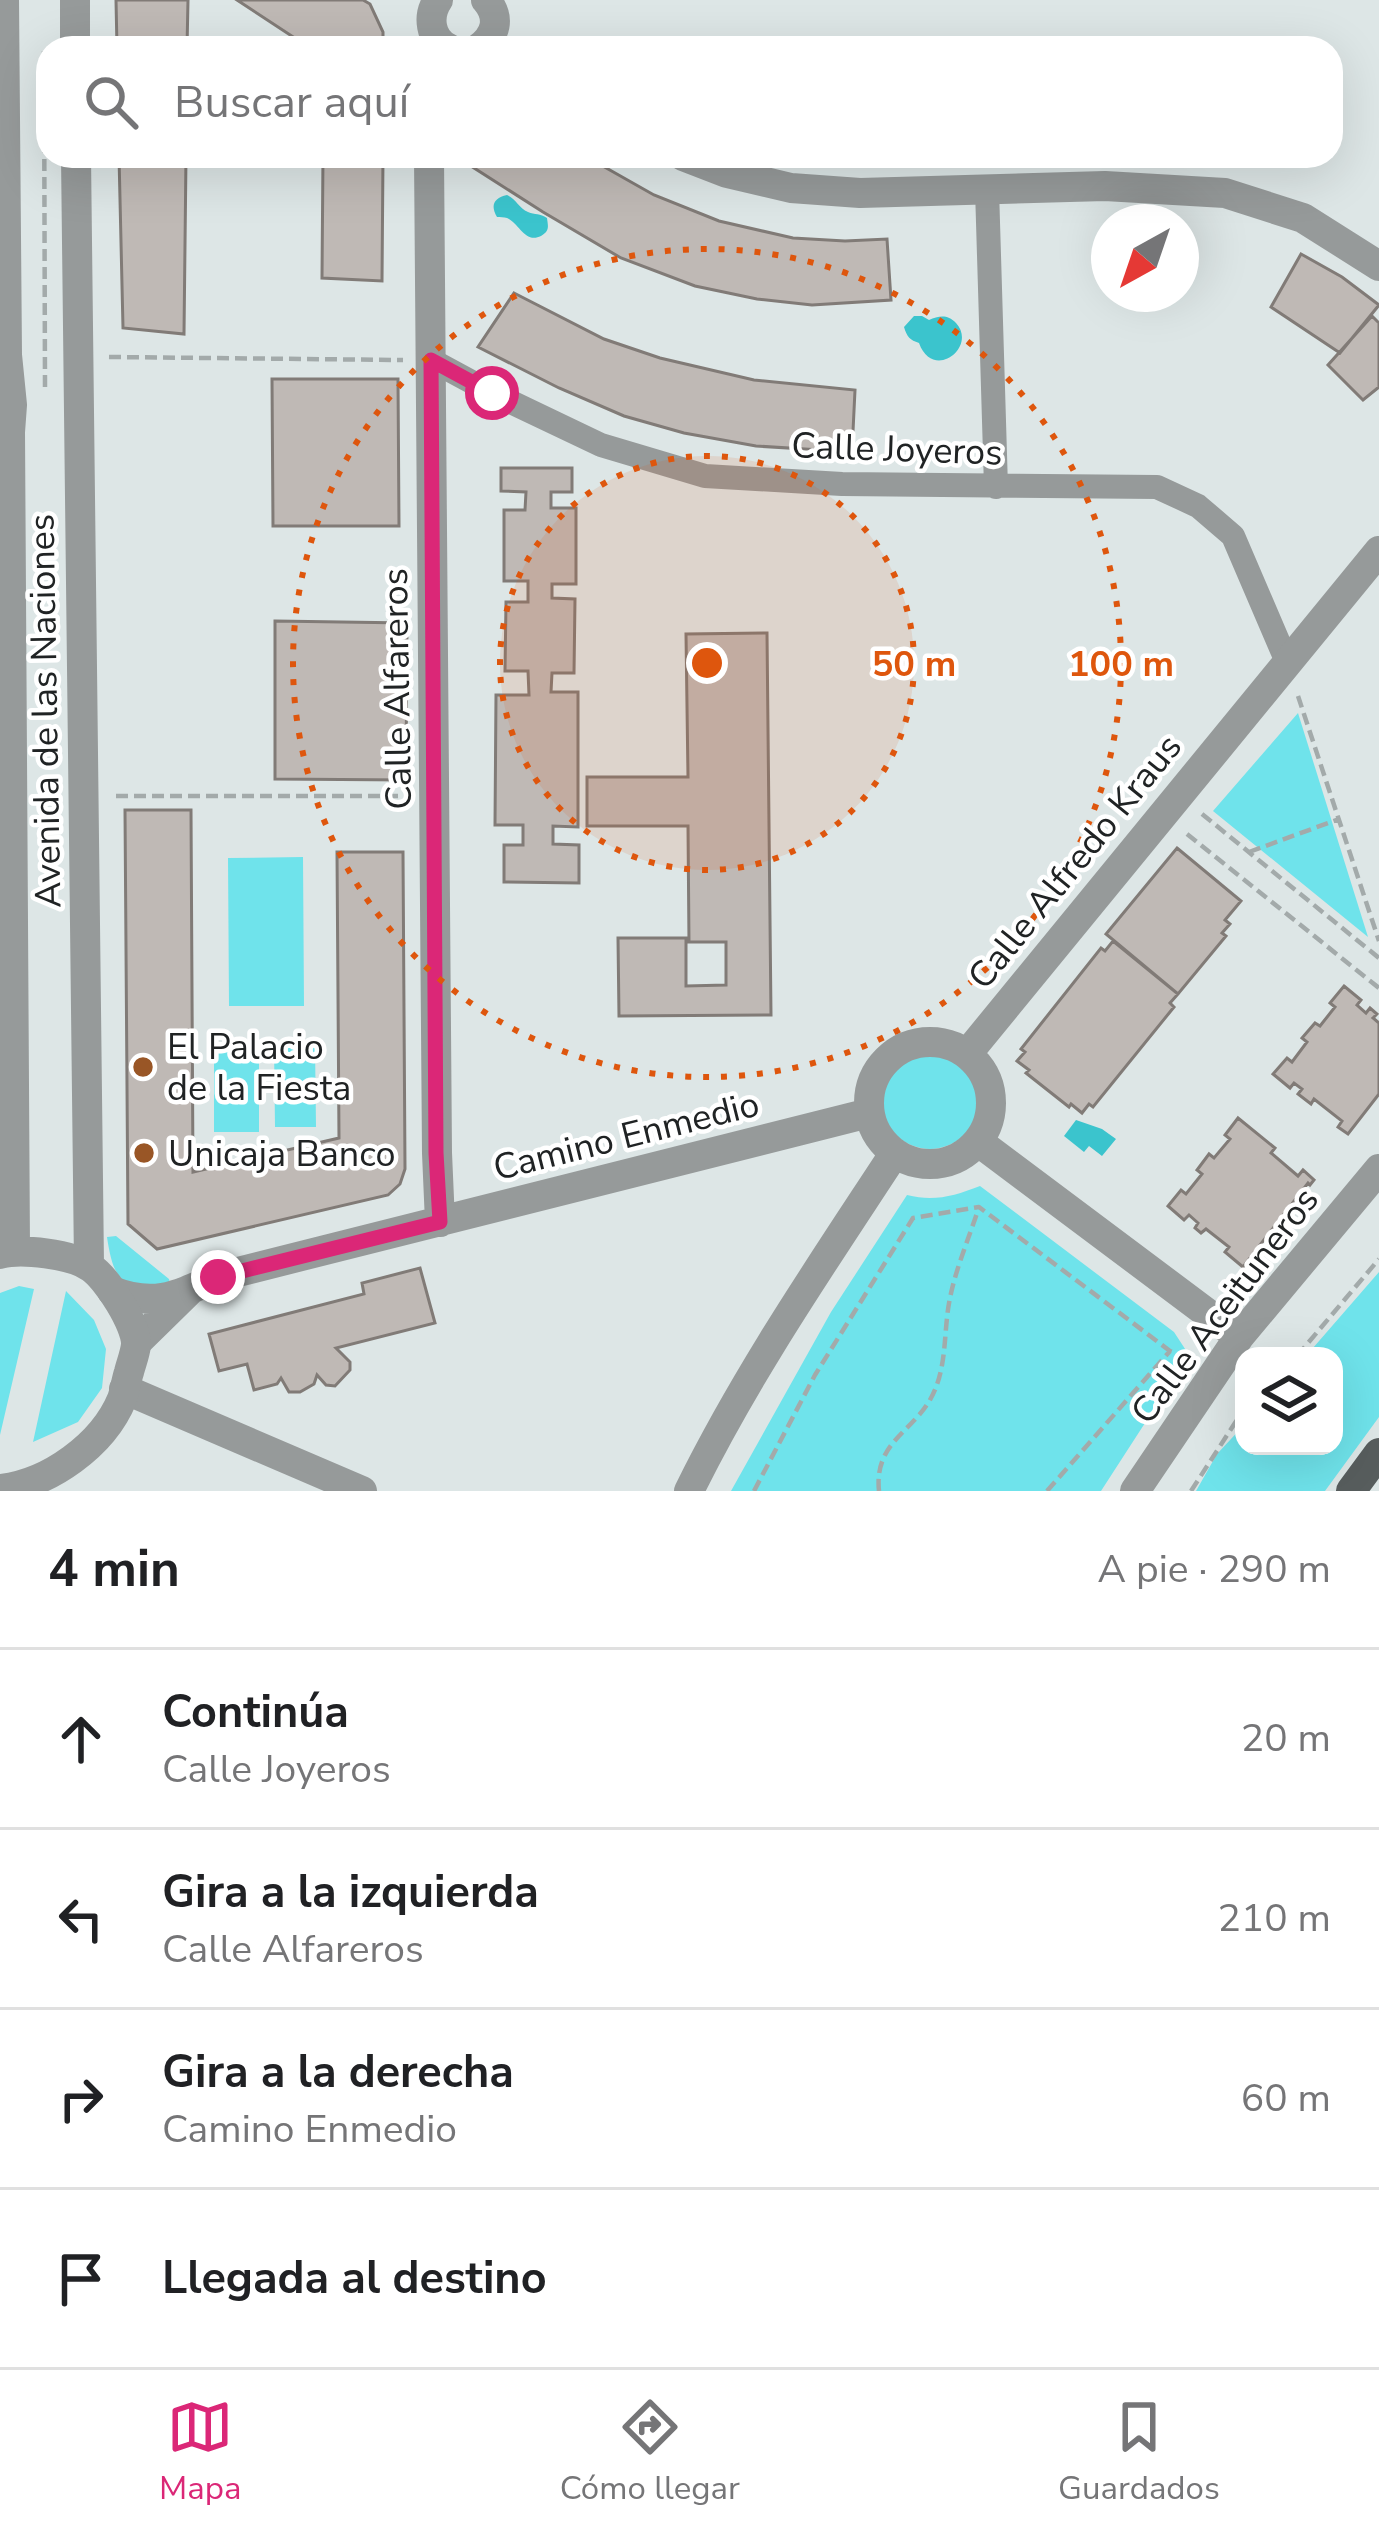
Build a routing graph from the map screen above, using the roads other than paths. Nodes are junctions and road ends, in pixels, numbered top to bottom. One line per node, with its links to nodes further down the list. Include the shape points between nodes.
1 (4, 0): 14 (street, Avenida de las Naciones)
2 (75, 0): 5 (street)
3 (486, 0): 7 (street, via 495,15)
4 (434, 1): 6 (street)
5 (75, 36)
6 (436, 36)
7 (492, 36)
8 (76, 168): 25 (street, Avenida de las Naciones)
9 (429, 168): 13 (street, Calle Alfareros)
10 (714, 168): 11 (street, via 791,188)
11 (987, 189): 12 (street, via 1105,185 1225,194 1304,218); 15 (street)
12 (1379, 266)
13 (431, 360): 15 (street, Calle Joyeros, via 602,446 705,476); 23 (street, Calle Alfareros)
14 (4, 405): 24 (street, Avenida de las Naciones)
15 (996, 487): 17 (street, Calle Joyeros, via 1157,487 1198,506 1233,536)
16 (1379, 551): 17 (street, Calle Alfredo Kraus)
17 (1287, 662): 18 (street, Calle Alfredo Kraus)
18 (967, 1054): 19 (street, via 933,1043 898,1051 880,1067); 20 (street, via 992,1096)
19 (869, 1114): 21 (street); 23 (street, Camino Enmedio)
20 (980, 1143): 21 (street, via 939,1163); 28 (street)
21 (894, 1154): 35 (street, via 800,1295)
22 (1379, 1169): 28 (street, Calle Aceituneros)
23 (440, 1222): 26 (street, Camino Enmedio)
24 (7, 1252): 25 (street)
25 (89, 1265): 27 (street)
26 (193, 1288): 27 (street, Camino Enmedio, via 163,1300); 29 (street, Camino Enmedio)
27 (112, 1291): 29 (street)
28 (1239, 1337): 36 (street, Calle Aceituneros)
29 (136, 1342): 30 (street)
30 (124, 1389): 32 (street); 34 (street)
31 (1379, 1454): 37 (main road)
32 (63, 1479): 33 (street)
33 (0, 1489)
34 (362, 1491)
35 (689, 1491)
36 (1135, 1491)
37 (1351, 1491)

